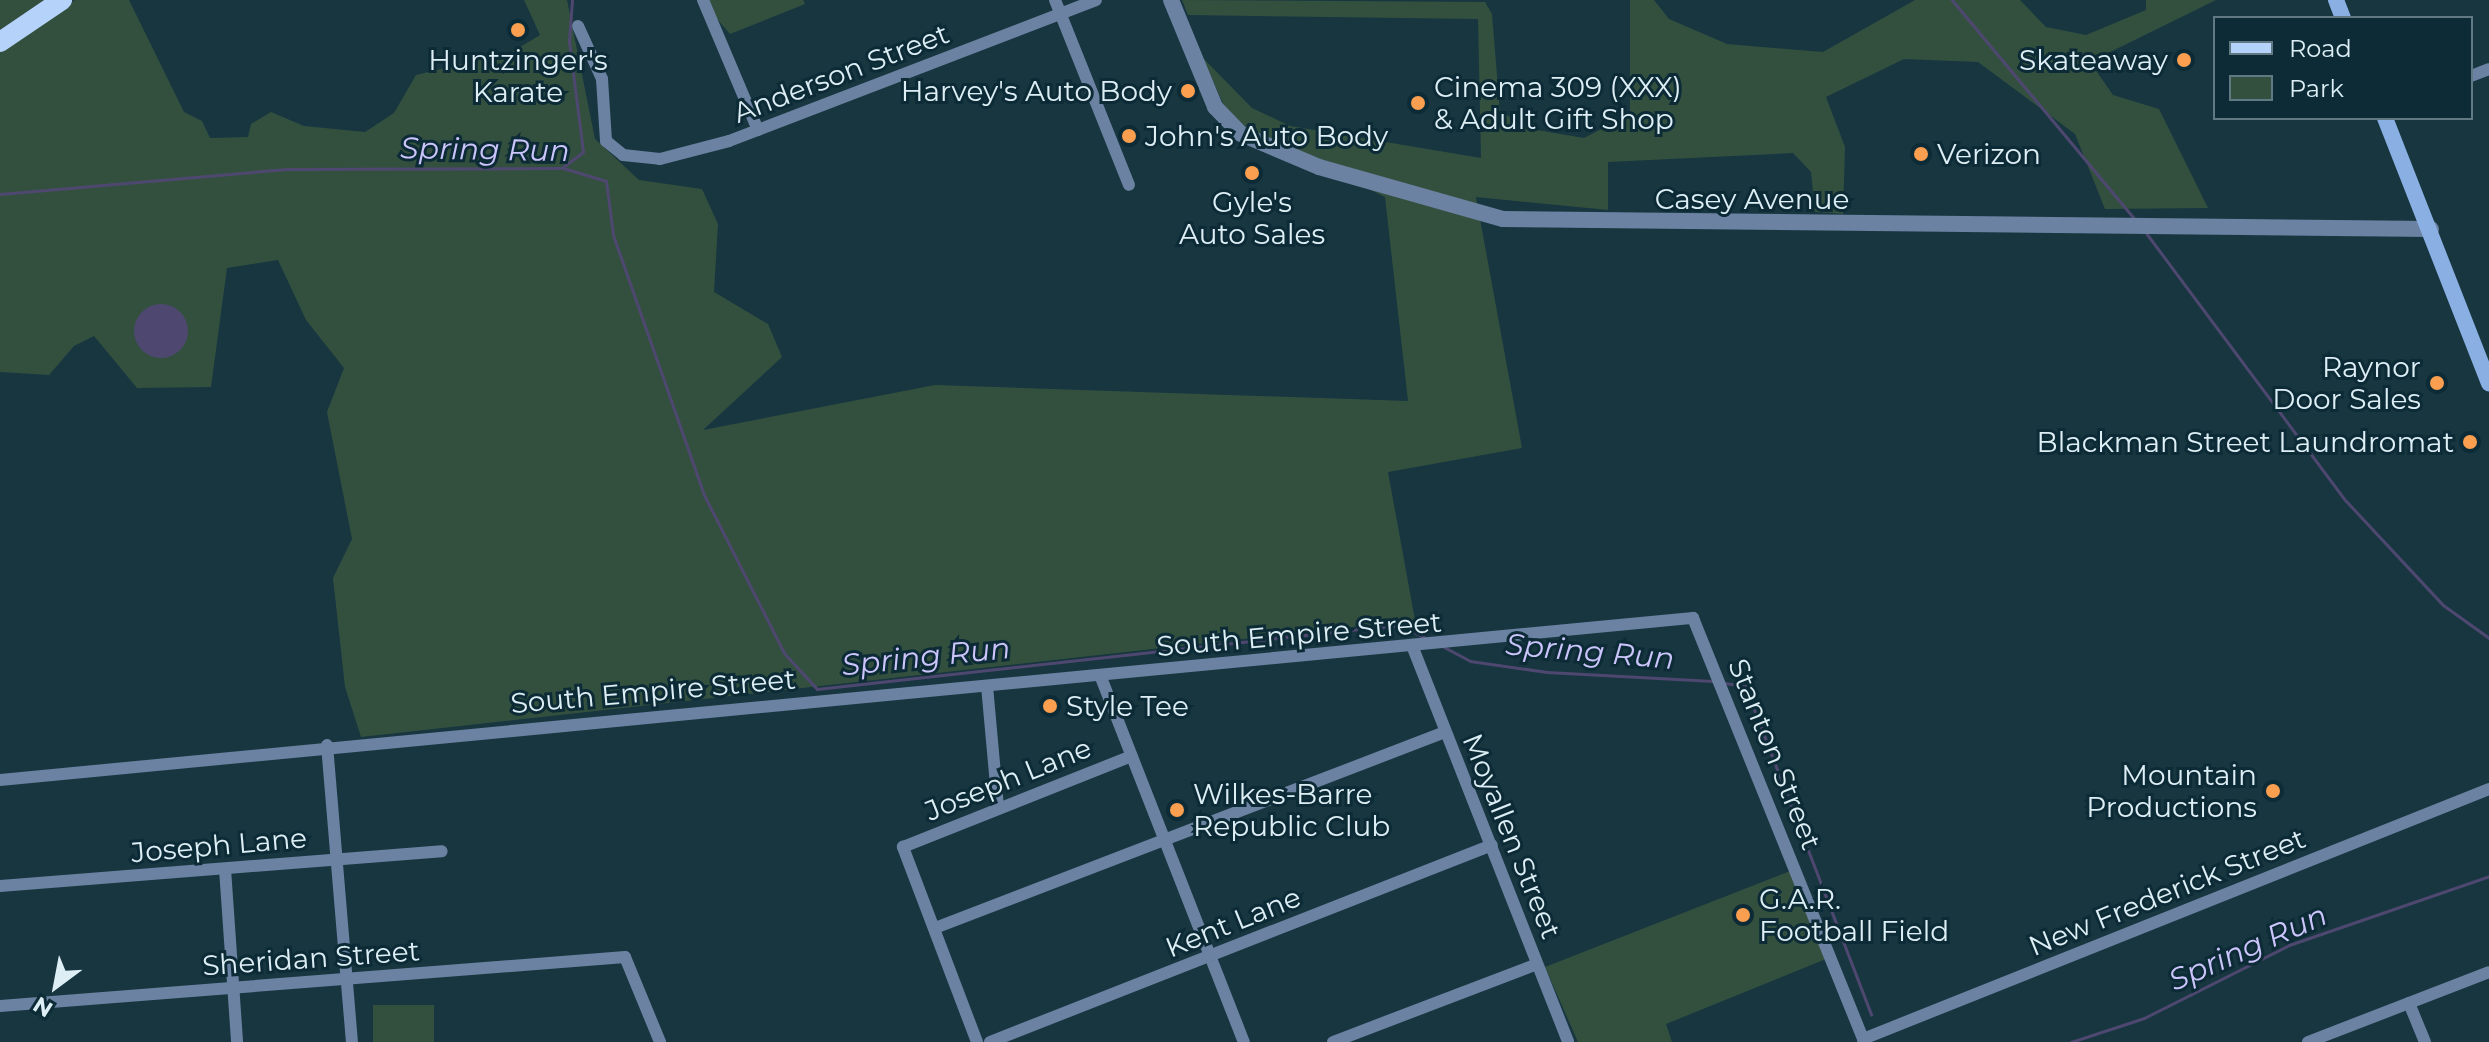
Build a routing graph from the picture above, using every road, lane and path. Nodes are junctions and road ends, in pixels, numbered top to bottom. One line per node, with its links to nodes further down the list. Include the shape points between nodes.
1 (62, 0): 8 (main road)
2 (703, 0): 10 (street)
3 (1055, 0): 6 (street)
4 (1096, 0): 6 (street, Anderson Street)
5 (1171, 0): 12 (street, Casey Avenue, via 1215,107 1241,134 1319,167 1503,219)
6 (1060, 14): 10 (street, Anderson Street); 11 (street)
7 (578, 26): 10 (street, Anderson Street, via 602,79 606,141 645,160)
8 (0, 42)
9 (2386, 120): 12 (main road)
10 (758, 130)
11 (1129, 185)
12 (2431, 229): 13 (main road)
13 (2489, 383)
14 (1693, 618): 15 (street, South Empire Street); 38 (street, Stanton Street)
15 (1413, 648): 16 (street, South Empire Street); 18 (street, Moyallen Street)
16 (1100, 675): 17 (street, South Empire Street); 20 (street)
17 (987, 686): 19 (street, South Empire Street); 23 (street)
18 (1445, 732): 24 (street); 25 (street, Moyallen Street)
19 (327, 745): 21 (street, South Empire Street); 27 (street)
20 (1132, 756): 23 (street, Joseph Lane); 24 (street)
21 (0, 780)
22 (2489, 789): 38 (street, New Frederick Street)
23 (998, 807): 30 (street, Joseph Lane, via 903,847)
24 (1163, 840): 30 (street); 31 (street)
25 (1492, 845): 31 (street, Kent Lane); 32 (street, Moyallen Street)
26 (442, 851): 27 (street, Joseph Lane)
27 (338, 859): 28 (street, Joseph Lane); 34 (street)
28 (225, 869): 29 (street, Joseph Lane); 35 (street)
29 (0, 886)
30 (935, 928): 42 (street)
31 (1210, 957): 43 (street, Kent Lane); 44 (street)
32 (1537, 964): 45 (street); 46 (street, Moyallen Street)
33 (2489, 972): 36 (street)
34 (347, 979): 35 (street, Sheridan Street); 40 (street); 41 (street, Sheridan Street, via 625,957)
35 (233, 987): 37 (street, Sheridan Street); 39 (street)
36 (2409, 1003): 47 (street); 48 (street)
37 (0, 1006)
38 (1864, 1041)
39 (237, 1042)
40 (352, 1042)
41 (660, 1042)
42 (977, 1042)
43 (990, 1042)
44 (1244, 1042)
45 (1333, 1042)
46 (1568, 1042)
47 (2308, 1042)
48 (2425, 1042)

